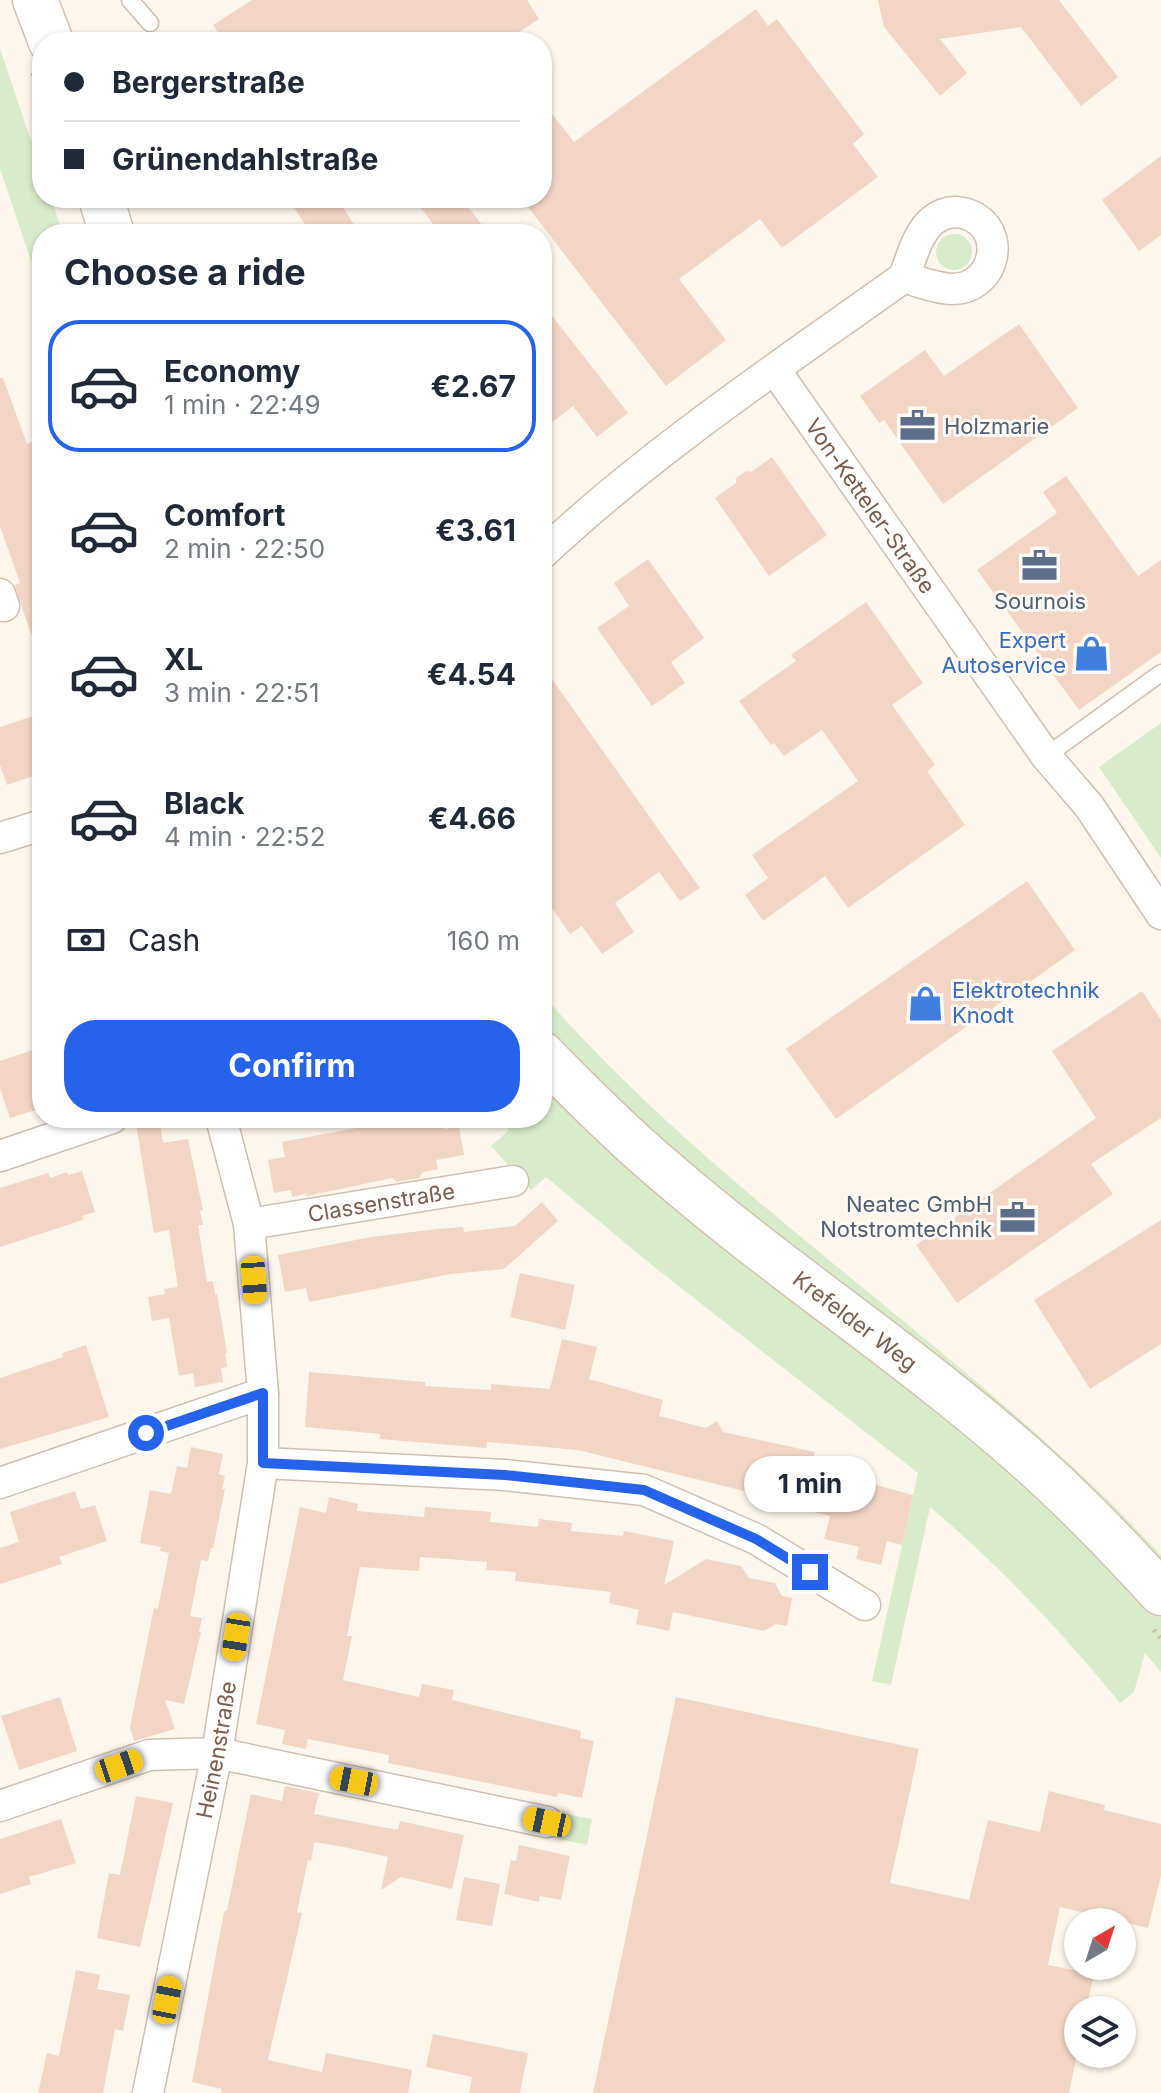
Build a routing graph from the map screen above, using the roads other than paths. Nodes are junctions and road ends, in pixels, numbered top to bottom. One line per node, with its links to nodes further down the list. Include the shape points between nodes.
1 (35, 0): 4 (street)
2 (130, 0): 3 (lane)
3 (150, 23)
4 (47, 32)
5 (904, 277): 6 (street)
6 (775, 370): 7 (street, via 633,475); 9 (street, Von-Ketteler-Straße)
7 (552, 545)
8 (1161, 673): 9 (lane)
9 (1046, 756): 12 (street, Von-Ketteler-Straße, via 1089,806)
10 (32, 828): 11 (street)
11 (0, 838)
12 (1161, 914)
13 (552, 1064): 22 (street, Krefelder Weg, via 666,1172 1032,1463)
14 (83, 1128): 16 (street)
15 (224, 1128): 18 (street, Heinenstraße)
16 (0, 1156)
17 (513, 1181): 18 (street, Classenstraße)
18 (249, 1224): 19 (street, Heinenstraße)
19 (263, 1393): 20 (street, Heinenstraße); 21 (street)
20 (263, 1463): 23 (street, via 505,1475 644,1490 756,1539); 24 (street, Heinenstraße)
21 (0, 1483)
22 (1161, 1593)
23 (865, 1605)
24 (217, 1753): 25 (street, via 149,1755); 26 (street); 27 (street, Heinenstraße)
25 (0, 1806)
26 (547, 1822)
27 (148, 2093)

